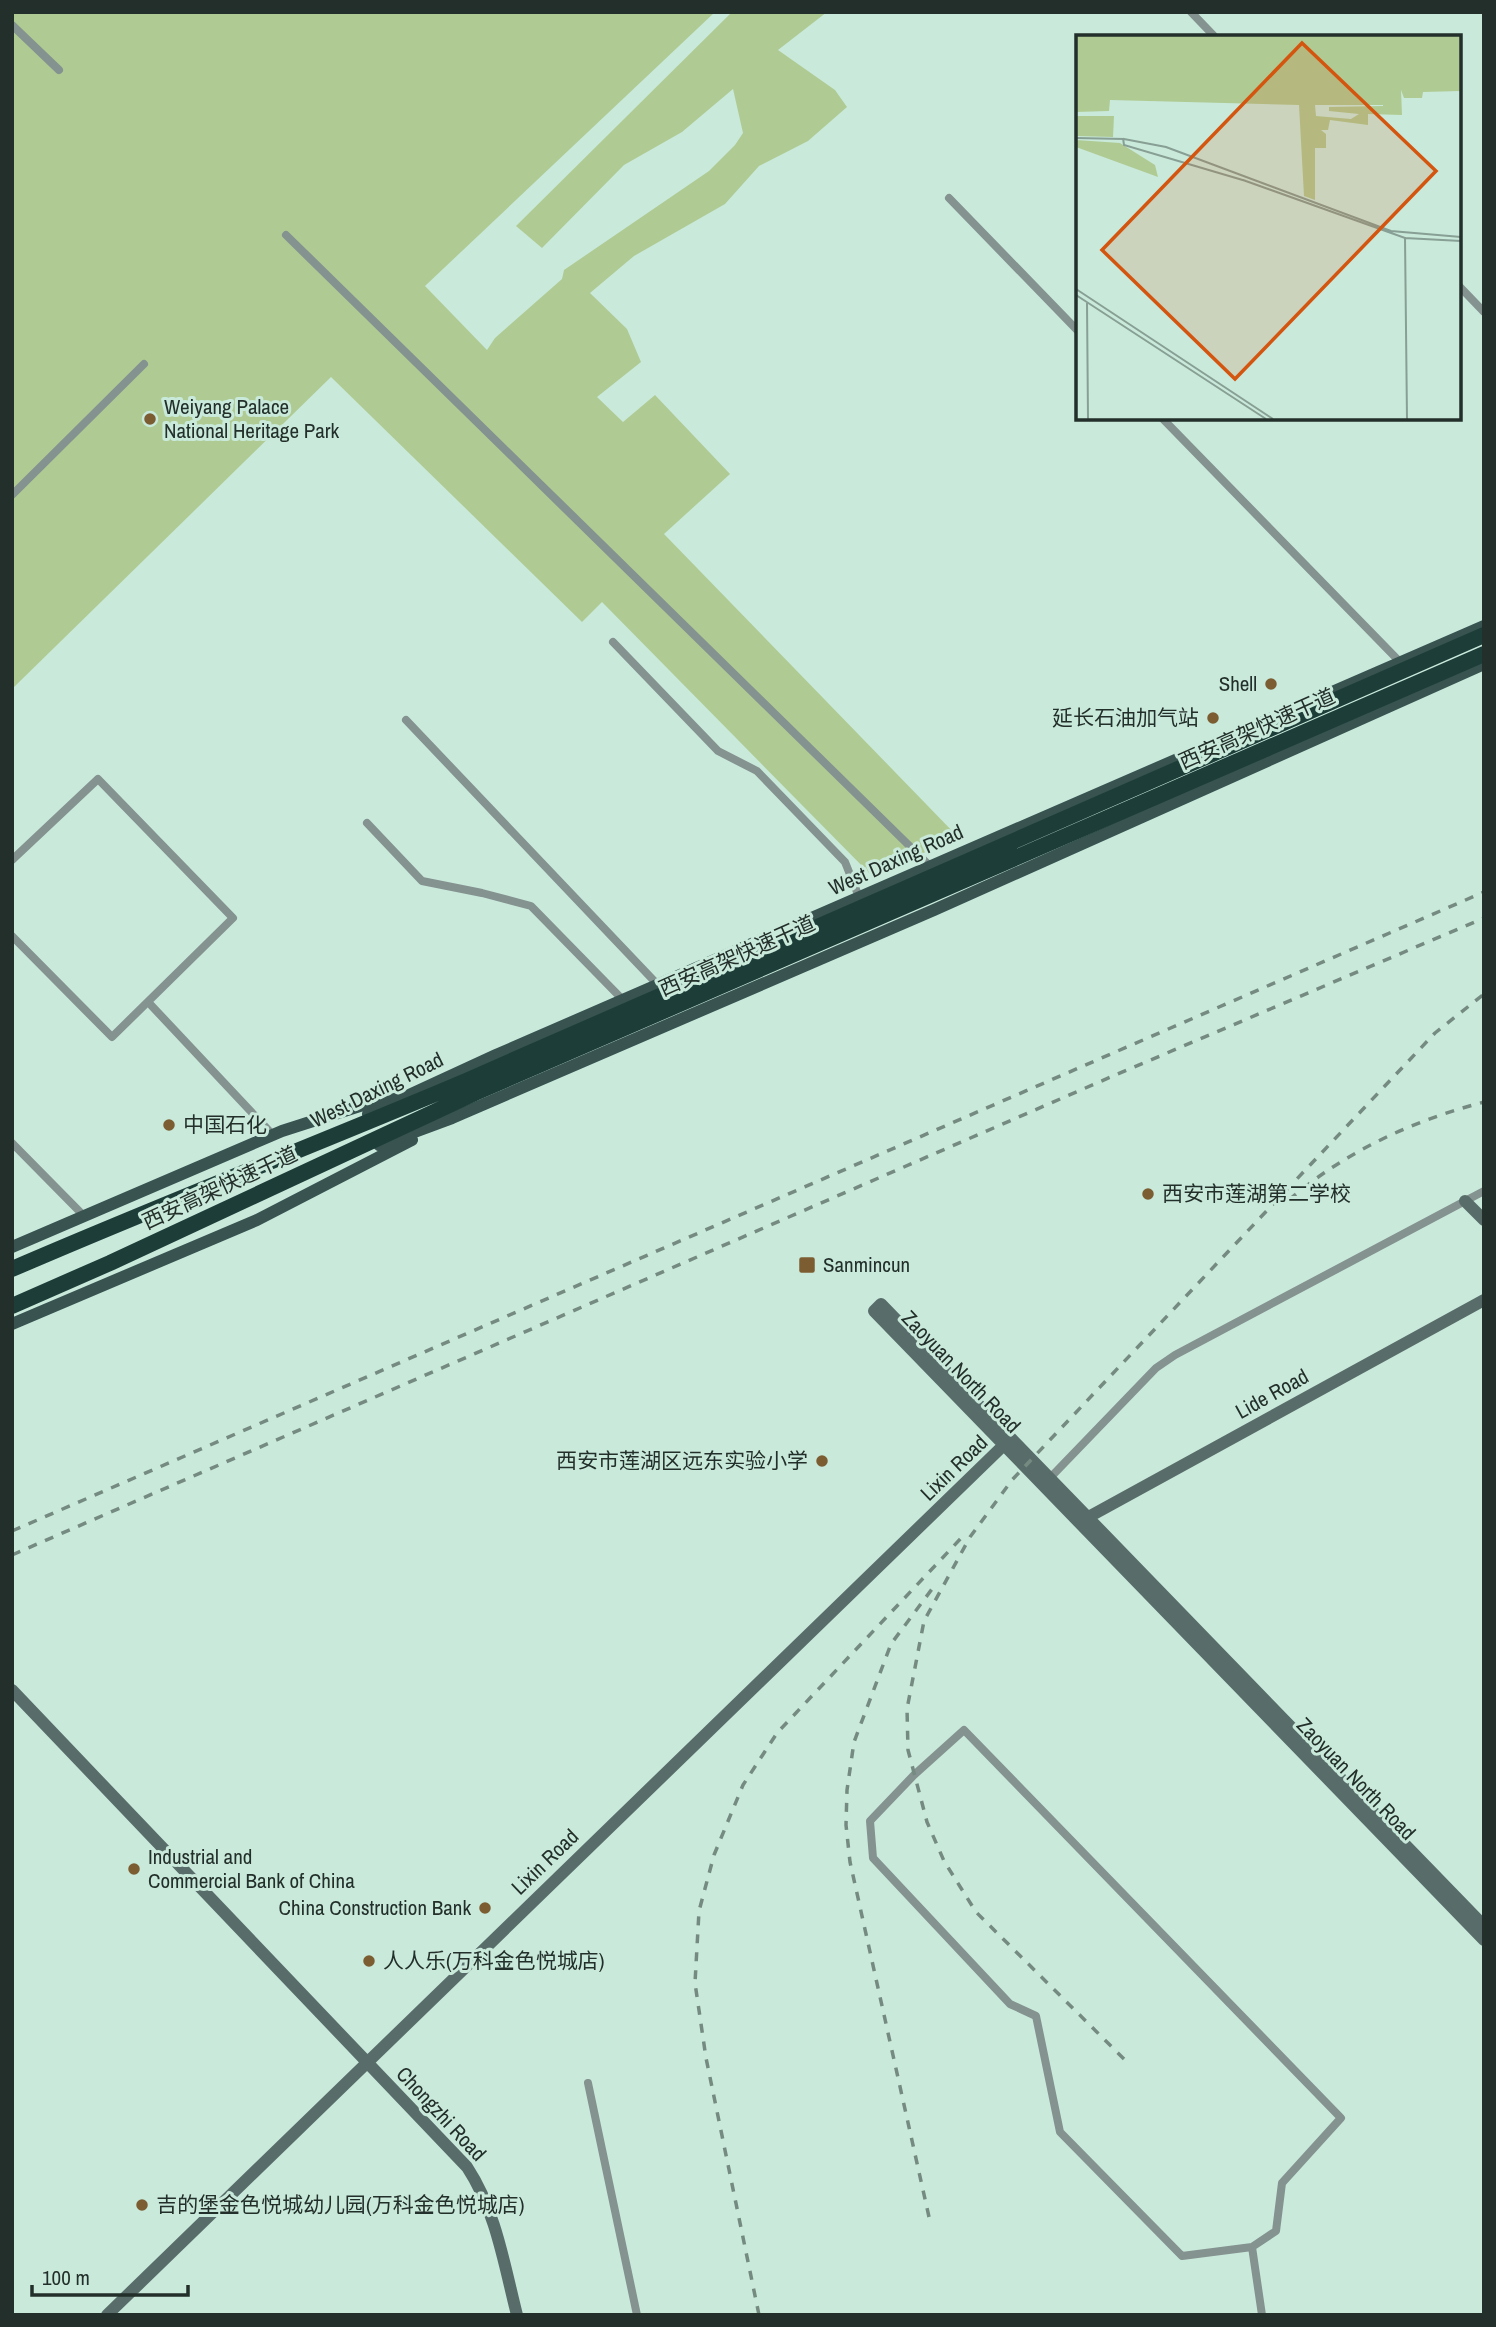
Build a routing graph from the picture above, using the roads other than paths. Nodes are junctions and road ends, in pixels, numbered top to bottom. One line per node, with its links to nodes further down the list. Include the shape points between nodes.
1 (1191, 12): 3 (street)
2 (12, 25): 4 (street)
3 (1213, 35)
4 (59, 70)
5 (949, 198): 9 (street)
6 (286, 235): 22 (street)
7 (1461, 288): 8 (street)
8 (1484, 312)
9 (1076, 329)
10 (144, 364): 12 (street)
11 (1164, 420): 17 (street)
12 (12, 495)
13 (1484, 626): 17 (main road, West Daxing Road)
14 (1484, 635): 29 (highway, 西安高架快速干道)
15 (613, 642): 23 (street, via 718,751 757,771 810,825 845,862)
16 (1484, 654): 29 (highway, 西安高架快速干道)
17 (1401, 663): 22 (main road, West Daxing Road)
18 (1484, 664): 30 (main road, via 934,910)
19 (406, 720): 25 (street)
20 (367, 823): 26 (street, via 422,881 531,906)
21 (12, 860): 27 (street, via 98,779 233,918)
22 (930, 866): 23 (main road, West Daxing Road)
23 (859, 897): 25 (main road, West Daxing Road)
24 (12, 936): 27 (street, via 112,1037)
25 (658, 985): 26 (main road, West Daxing Road)
26 (624, 1000): 28 (main road, West Daxing Road)
27 (149, 1003): 31 (street)
28 (441, 1080): 31 (main road); 33 (main road, West Daxing Road)
29 (472, 1086): 33 (highway, 西安高架快速干道); 34 (highway, 西安高架快速干道)
30 (452, 1118): 34 (main road); 43 (main road, via 257,1220)
31 (273, 1135): 37 (main road)
32 (12, 1143): 37 (street)
33 (290, 1155): 40 (highway, 西安高架快速干道)
34 (300, 1173): 42 (highway, 西安高架快速干道)
35 (1484, 1191): 36 (street)
36 (1465, 1201): 38 (street); 45 (street, via 1156,1367)
37 (84, 1216): 39 (main road)
38 (1484, 1220)
39 (12, 1247)
40 (12, 1269)
41 (1484, 1300): 46 (street, Lide Road)
42 (12, 1306)
43 (12, 1324)
44 (1008, 1442): 44 (street, Zaoyuan North Road, via 881,1304 874,1311); 45 (street, Zaoyuan North Road); 50 (street, Lixin Road)
45 (1047, 1481): 46 (street, Zaoyuan North Road)
46 (1084, 1520): 48 (street, Zaoyuan North Road); 49 (street, Zaoyuan North Road)
47 (12, 1690): 50 (street, Chongzhi Road)
48 (1484, 1926)
49 (1484, 1940)
50 (367, 2064): 53 (street, Lixin Road); 54 (street, Chongzhi Road, via 451,2148 481,2189)
51 (588, 2082): 55 (street)
52 (1252, 2247): 52 (street, via 1182,2256 1060,2132 1036,2016 1010,2004 873,1858 870,1821 964,1730 1341,2118 1282,2183 1276,2231); 56 (street)
53 (107, 2315)
54 (517, 2315)
55 (637, 2315)
56 (1262, 2315)

